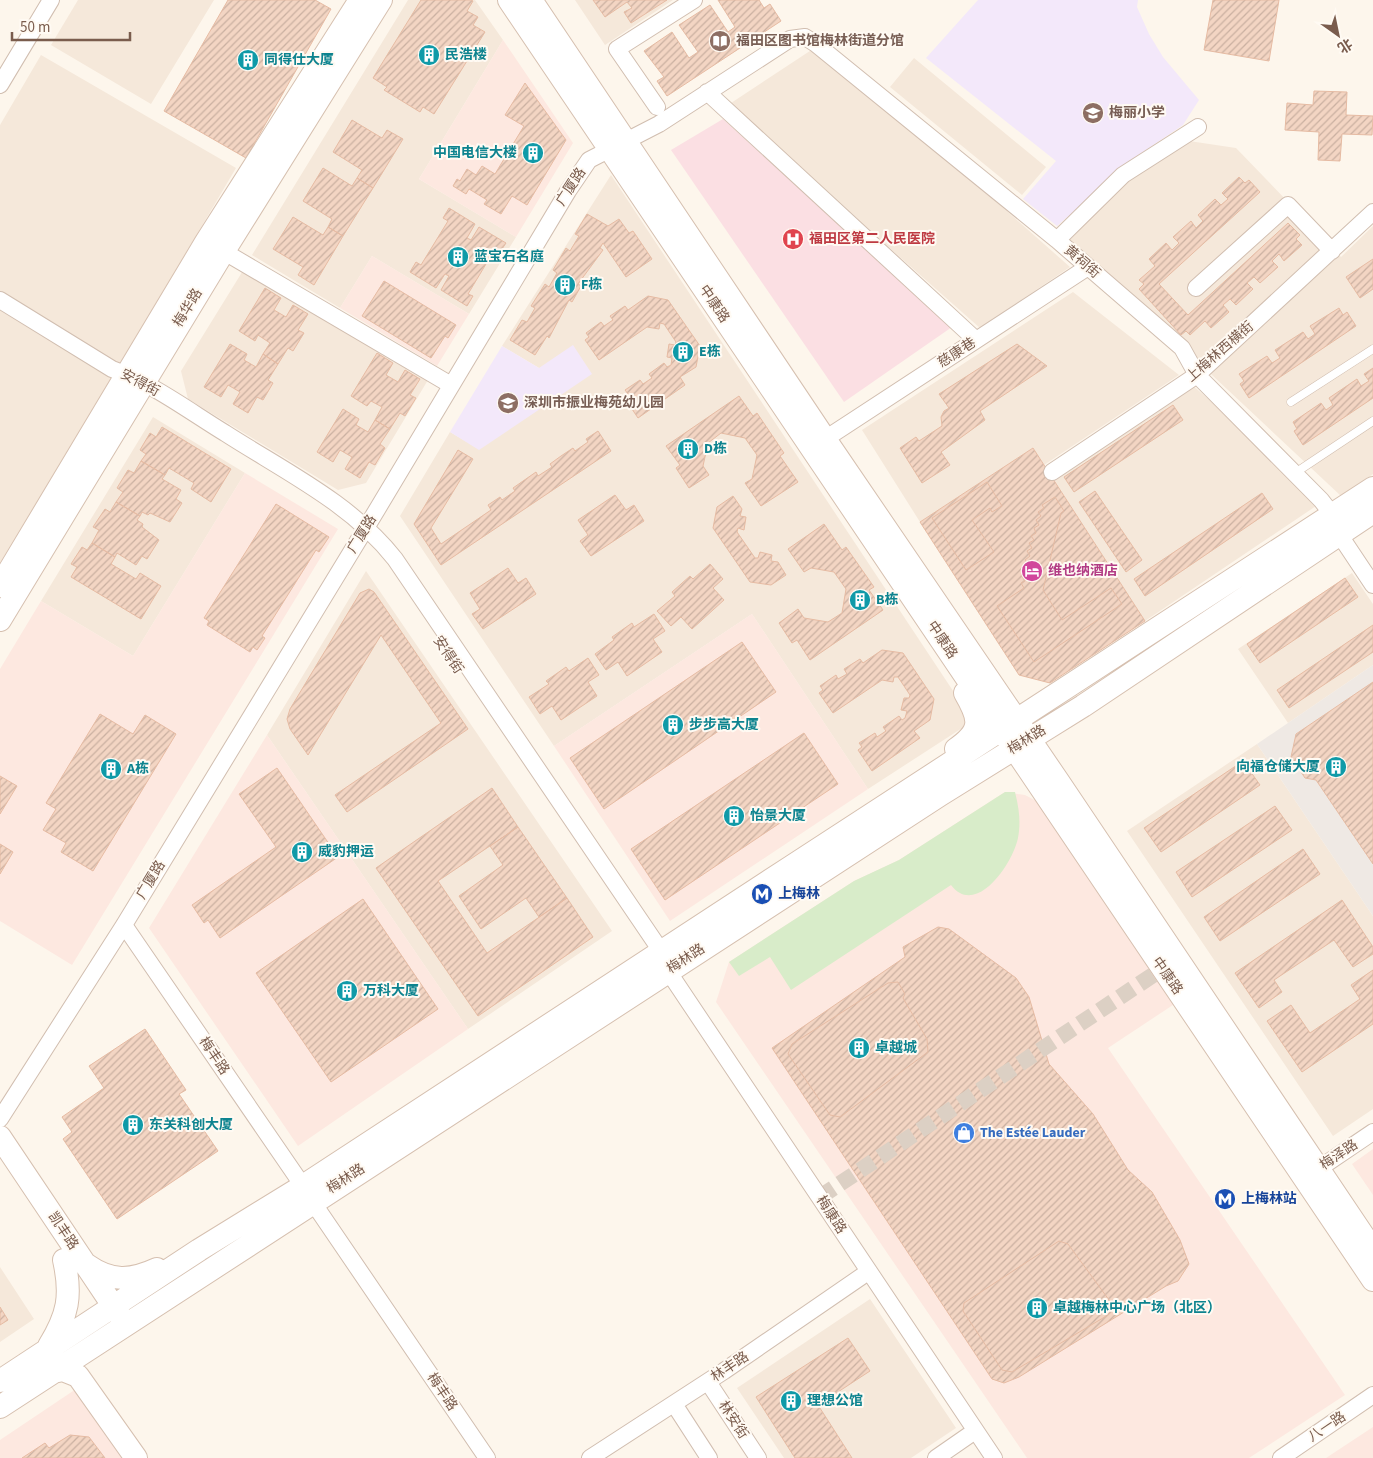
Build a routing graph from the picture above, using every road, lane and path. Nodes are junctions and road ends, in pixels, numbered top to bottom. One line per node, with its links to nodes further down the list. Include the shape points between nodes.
1 (51, 0): 8 (street)
2 (360, 0): 15 (main road, 梅华路)
3 (382, 0): 15 (main road, 梅华路)
4 (509, 0): 12 (main road, 中康路)
5 (531, 0): 12 (main road, 中康路)
6 (694, 0): 10 (street, via 617,49)
7 (806, 37): 9 (street, 广厦路, via 790,40); 14 (street, 黄祠街)
8 (0, 85)
9 (707, 92): 12 (street, 广厦路, via 659,124); 20 (street)
10 (657, 107)
11 (1198, 127): 14 (street, via 1123,175)
12 (618, 145): 24 (street, 广厦路, via 589,160); 27 (main road, 中康路); 37 (main road, 中康路, via 800,433)
13 (1373, 212): 16 (street, 上梅林西横街)
14 (1057, 240): 17 (street, 黄祠街)
15 (215, 247): 23 (main road, 梅华路); 24 (street)
16 (1332, 251): 18 (street, via 1288,205); 22 (street, 上梅林西横街)
17 (1088, 267): 20 (street, 慈康巷); 22 (street, 黄祠街, via 1182,348)
18 (1196, 288)
19 (0, 300): 23 (street, 安得街)
20 (976, 340): 27 (street, 慈康巷)
21 (1373, 349): 25 (lane)
22 (1197, 375): 28 (street, 上梅林西横街); 29 (street, 黄祠街)
23 (129, 380): 33 (street, 安得街); 35 (main road, 梅华路); 36 (main road, 梅华路)
24 (451, 385): 33 (street, 广厦路)
25 (1291, 402)
26 (1373, 420): 29 (lane)
27 (825, 439): 37 (main road, 中康路)
28 (1052, 472)
29 (1295, 473): 32 (street, 黄祠街, via 1321,500)
30 (1373, 488): 32 (main road, 梅林路)
31 (1373, 512): 32 (main road, 梅林路)
32 (1335, 524): 34 (street, 黄祠街); 38 (main road, 梅林路); 39 (main road, 梅林路)
33 (364, 531): 43 (street, 广厦路); 44 (street, 安得街, via 394,559)
34 (1373, 585)
35 (0, 586)
36 (0, 620)
37 (970, 668): 38 (main road, via 991,673 1006,693 1017,699 1033,699 1051,689); 40 (main road, 中康路); 41 (main road, via 963,689 978,718 974,733 950,753)
38 (1070, 686): 40 (main road, 梅林路)
39 (1082, 706): 40 (main road, 梅林路); 42 (main road, via 1053,735 1052,754 1069,781)
40 (1015, 734): 41 (main road, 梅林路); 42 (main road, 中康路)
41 (934, 785): 42 (main road, via 970,789 1003,768 1013,767 1026,773 1038,792); 44 (main road, 梅林路)
42 (1064, 805): 49 (main road, 中康路)
43 (124, 925): 45 (street, 广厦路); 50 (street, 梅丰路)
44 (661, 960): 50 (main road, 梅林路); 54 (street, 梅康路)
45 (0, 1119)
46 (1373, 1132): 49 (street, 梅泽路)
47 (0, 1137): 53 (main road, 凯丰路)
48 (0, 1164): 53 (main road, 凯丰路)
49 (1311, 1174): 52 (main road, 中康路); 55 (main road, 中康路)
50 (308, 1194): 51 (main road, 梅林路); 56 (main road, 梅林路); 65 (street, 梅丰路)
51 (199, 1250): 53 (main road, via 143,1276 121,1280); 56 (main road, 梅林路)
52 (1373, 1250)
53 (74, 1261): 56 (main road, 凯丰路); 57 (main road, via 68,1278 67,1310)
54 (868, 1272): 59 (street, 林丰路); 63 (street, 梅康路)
55 (1373, 1280)
56 (113, 1320): 57 (main road, 梅林路)
57 (50, 1361): 58 (main road, 梅林路); 62 (main road, 梅林路); 64 (main road, via 86,1383)
58 (0, 1381)
59 (708, 1382): 61 (street, 林丰路); 68 (street, 林安街)
60 (1373, 1395): 71 (street, 八一路)
61 (674, 1404): 66 (street, 林丰路); 67 (street)
62 (0, 1407)
63 (975, 1431): 69 (street); 70 (street, 梅康路)
64 (136, 1458)
65 (488, 1458)
66 (590, 1458)
67 (710, 1458)
68 (758, 1458)
69 (936, 1458)
70 (994, 1458)
71 (1281, 1458)

